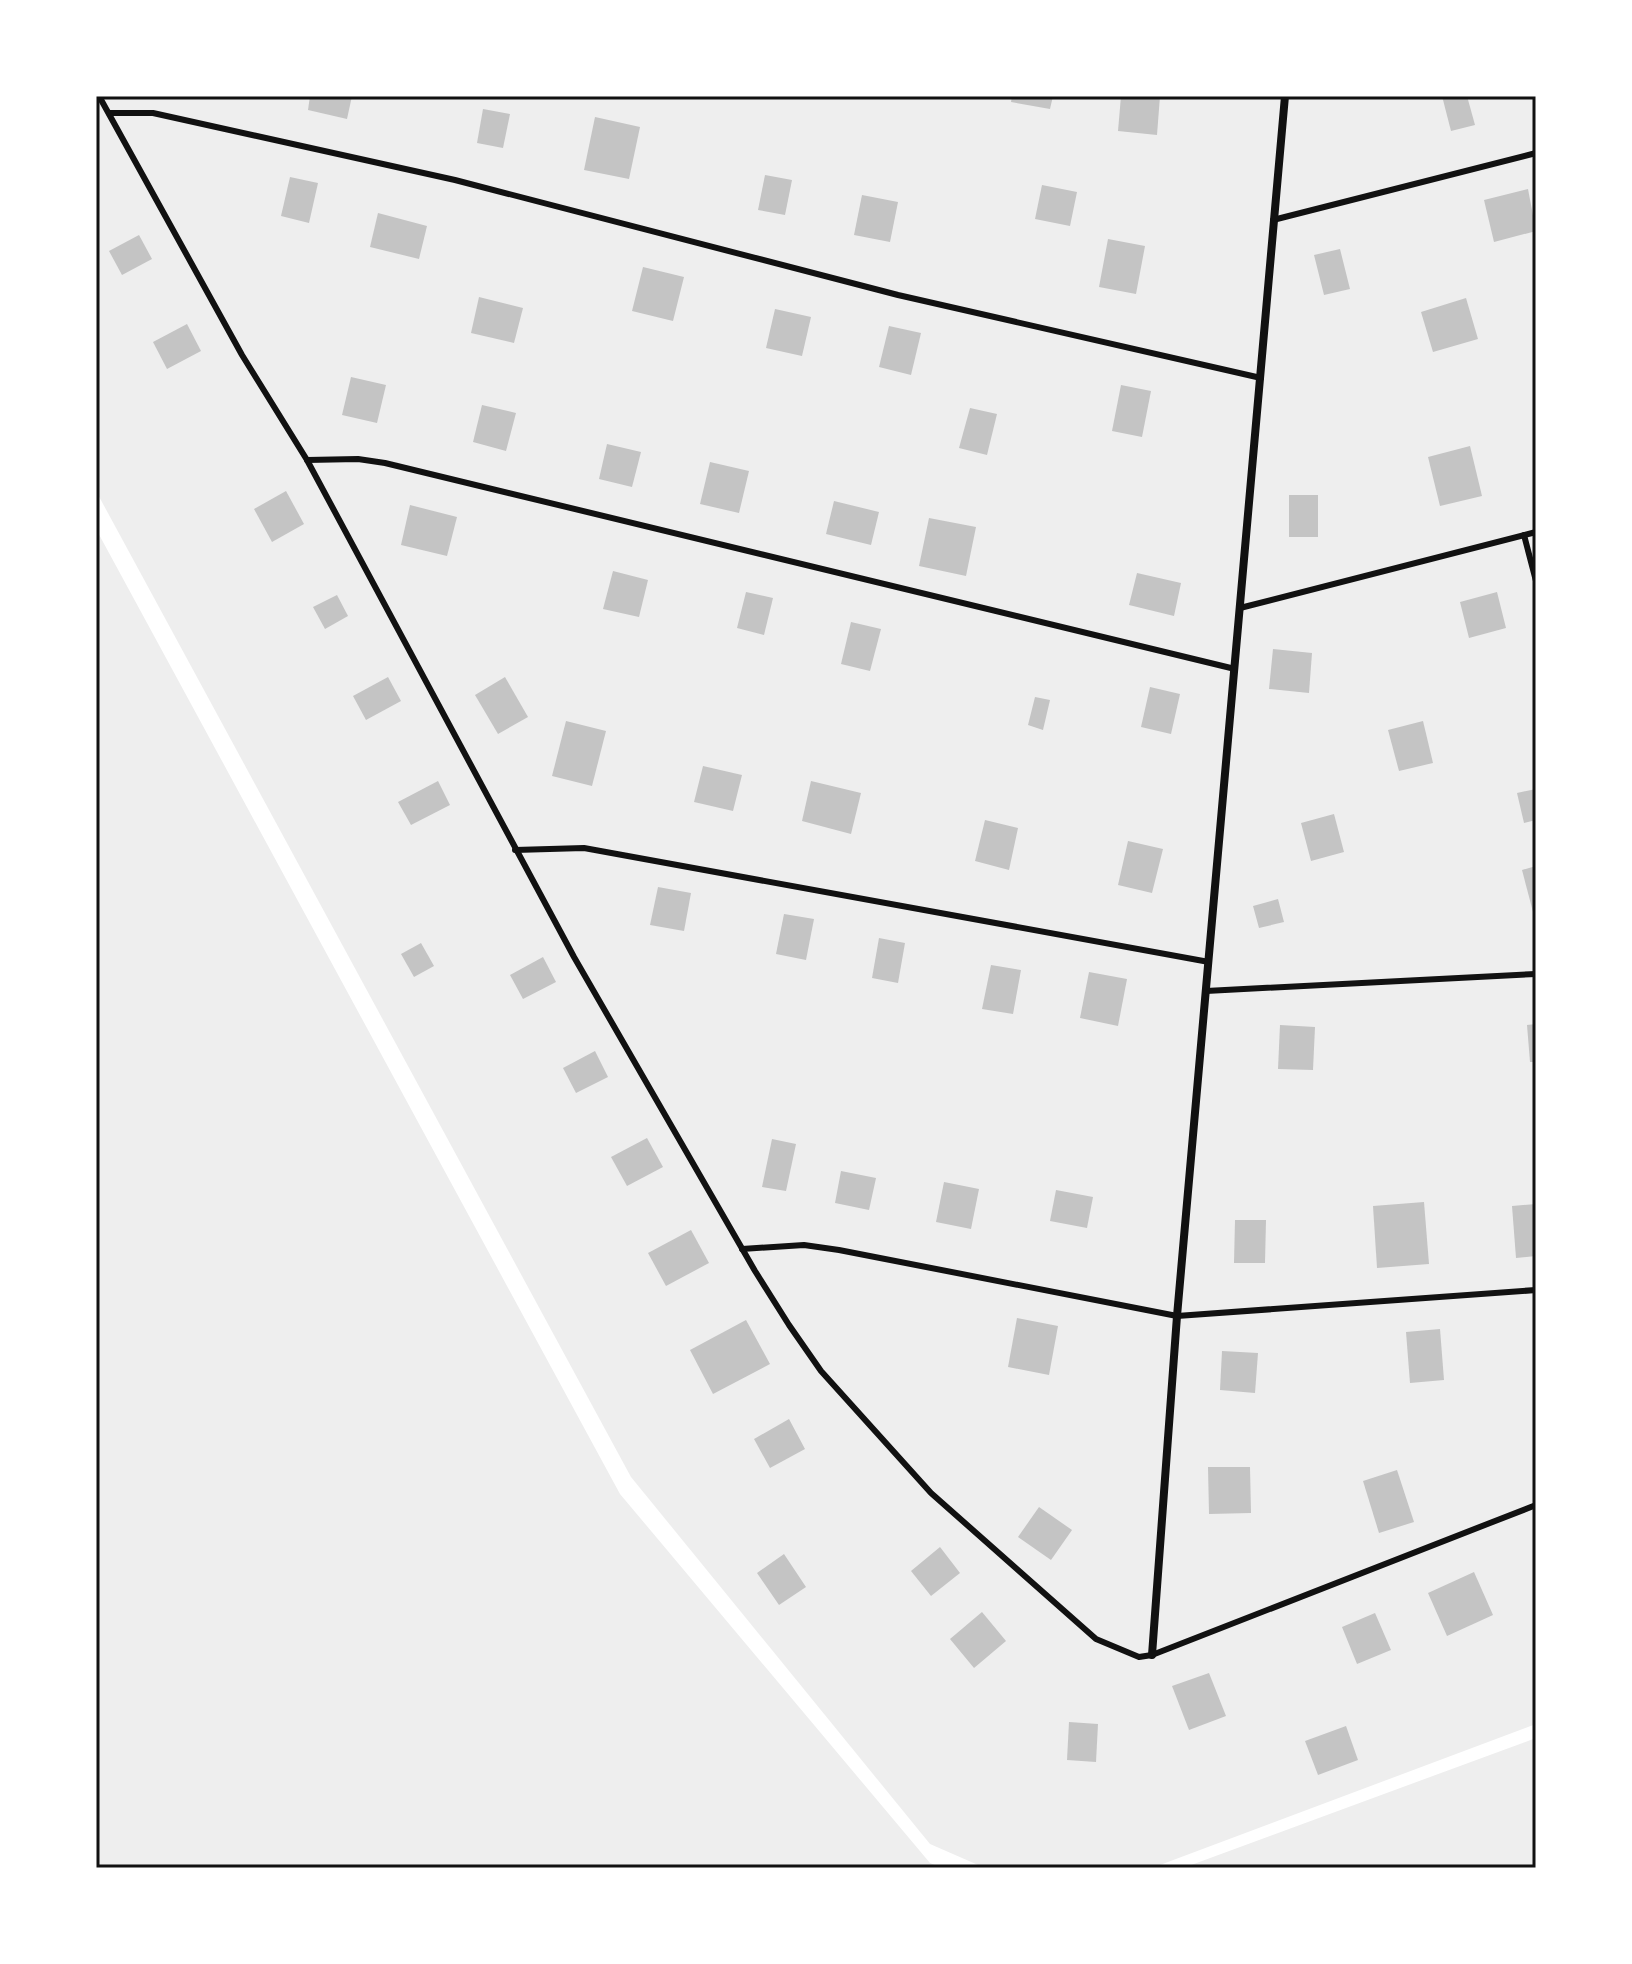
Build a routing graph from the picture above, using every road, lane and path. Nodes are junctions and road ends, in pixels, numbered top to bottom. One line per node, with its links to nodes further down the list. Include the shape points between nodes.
1 (99, 96): 3 (lane)
2 (1285, 96): 5 (street)
3 (109, 113): 6 (lane, via 153,113 455,180 898,295); 7 (lane, via 242,355)
4 (1536, 153): 5 (lane)
5 (1273, 220): 6 (street)
6 (1261, 378): 11 (street)
7 (307, 460): 12 (lane, via 385,463); 13 (lane)
8 (1536, 532): 9 (lane)
9 (1524, 535): 10 (lane); 11 (lane)
10 (1536, 581)
11 (1240, 608): 12 (street)
12 (1235, 669): 14 (street)
13 (515, 850): 14 (lane, via 584,848); 17 (lane)
14 (1209, 962): 16 (street)
15 (1536, 974): 16 (lane)
16 (1206, 991): 19 (street)
17 (742, 1249): 19 (lane, via 804,1245 839,1250); 21 (lane, via 821,1371 931,1493 1096,1639 1139,1657)
18 (1536, 1290): 19 (lane)
19 (1177, 1316): 21 (street)
20 (1536, 1505): 21 (lane)
21 (1152, 1655)

